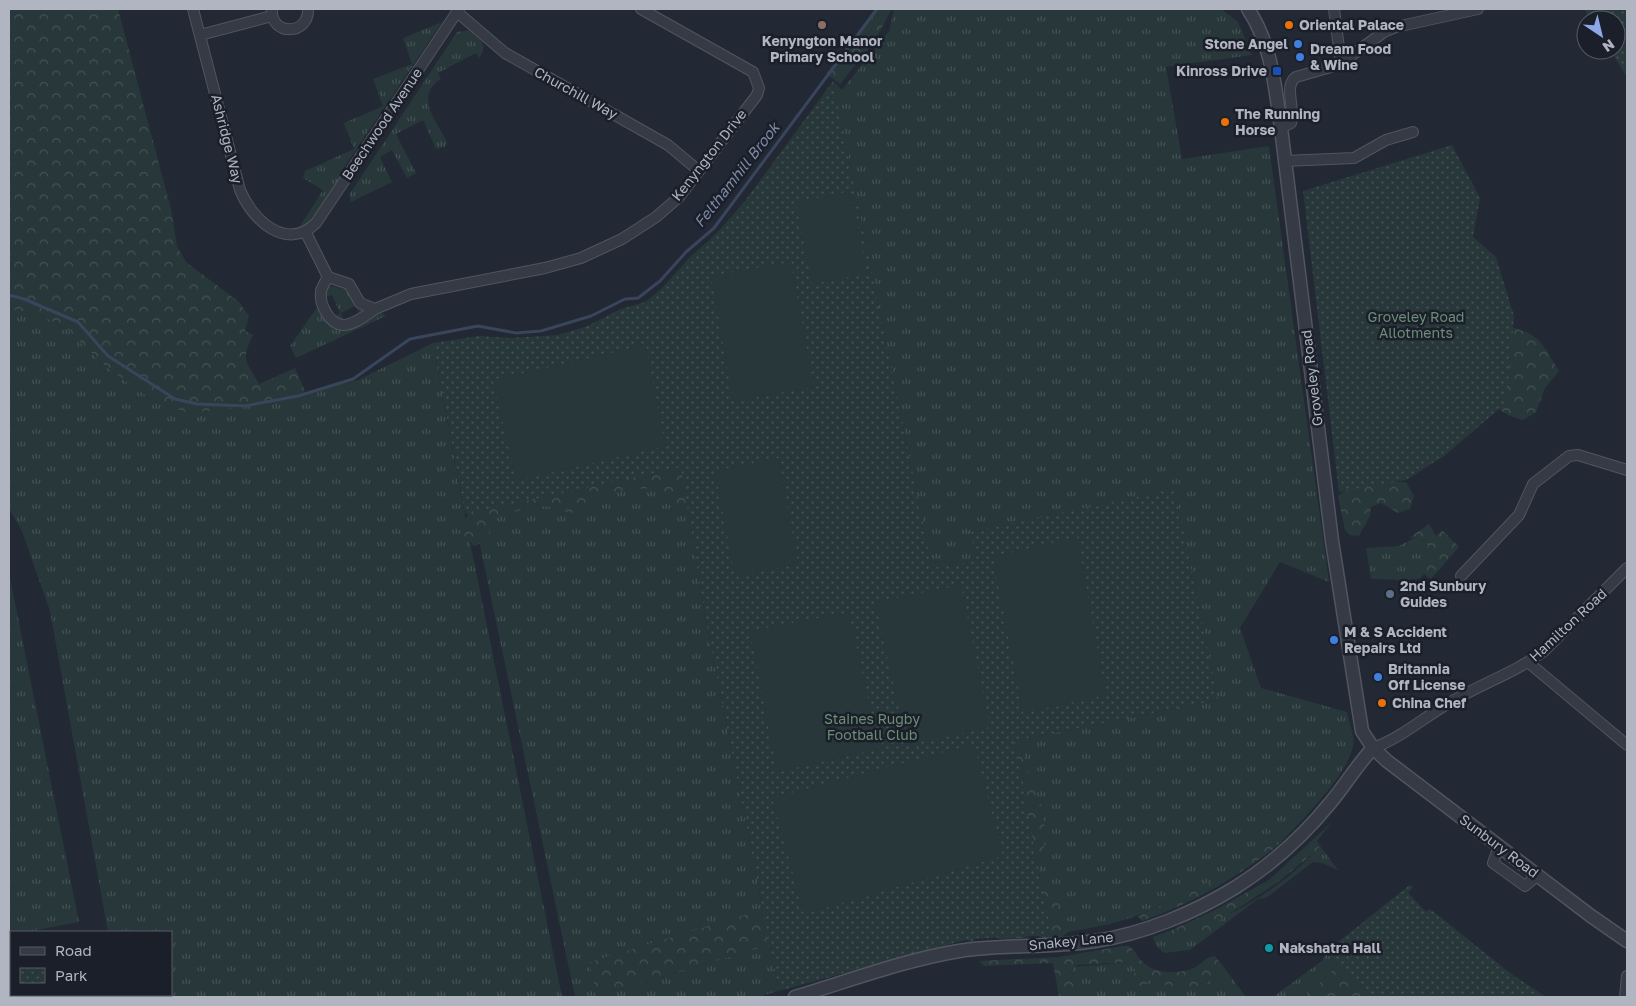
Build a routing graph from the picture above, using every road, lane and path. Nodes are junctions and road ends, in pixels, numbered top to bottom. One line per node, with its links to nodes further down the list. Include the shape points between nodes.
1 (193, 9): 9 (street, Ashridge Way)
2 (308, 9): 8 (street, via 304,23 294,29 283,29)
3 (641, 9): 14 (street, Kenyngton Drive, via 753,72 758,80 757,95)
4 (1248, 9): 11 (street, Groveley Road, via 1271,61)
5 (1334, 9): 10 (street)
6 (1478, 9): 10 (street, via 1396,27 1384,32)
7 (458, 10): 14 (street, Churchill Way, via 505,53 668,145); 15 (street, Beechwood Avenue, via 316,223)
8 (272, 13): 9 (street)
9 (200, 35): 15 (street, Ashridge Way, via 246,206 258,219 284,234)
10 (1341, 64): 11 (street, via 1293,79 1290,88 1294,116 1291,123)
11 (1281, 128): 13 (street, Groveley Road)
12 (1413, 132): 13 (street, via 1386,140 1354,158)
13 (1284, 161): 25 (street, Groveley Road, via 1341,608 1359,719)
14 (699, 171): 17 (street, Kenyngton Drive, via 679,197 656,216 622,239 581,258 411,294)
15 (303, 234): 16 (street)
16 (328, 277): 17 (street, via 348,284 360,303); 17 (street, Kenyngton Drive, via 321,290 321,300 336,323 345,325)
17 (375, 309)
18 (1627, 470): 20 (street, via 1578,455 1569,456 1533,484 1519,515)
19 (1466, 554): 20 (street)
20 (1475, 562): 22 (street)
21 (1627, 568): 23 (street, Hamilton Road)
22 (1461, 576)
23 (1529, 662): 24 (street); 25 (street, Hamilton Road, via 1450,702 1394,739)
24 (1627, 745)
25 (1373, 748): 26 (street, Sunbury Road, via 1537,876); 28 (street, Snakey Lane, via 1334,800 1306,830 1235,887 1192,910 1137,932 1096,941 986,948 920,960)
26 (1627, 941)
27 (1627, 976): 29 (street)
28 (795, 997)
29 (1624, 997)

